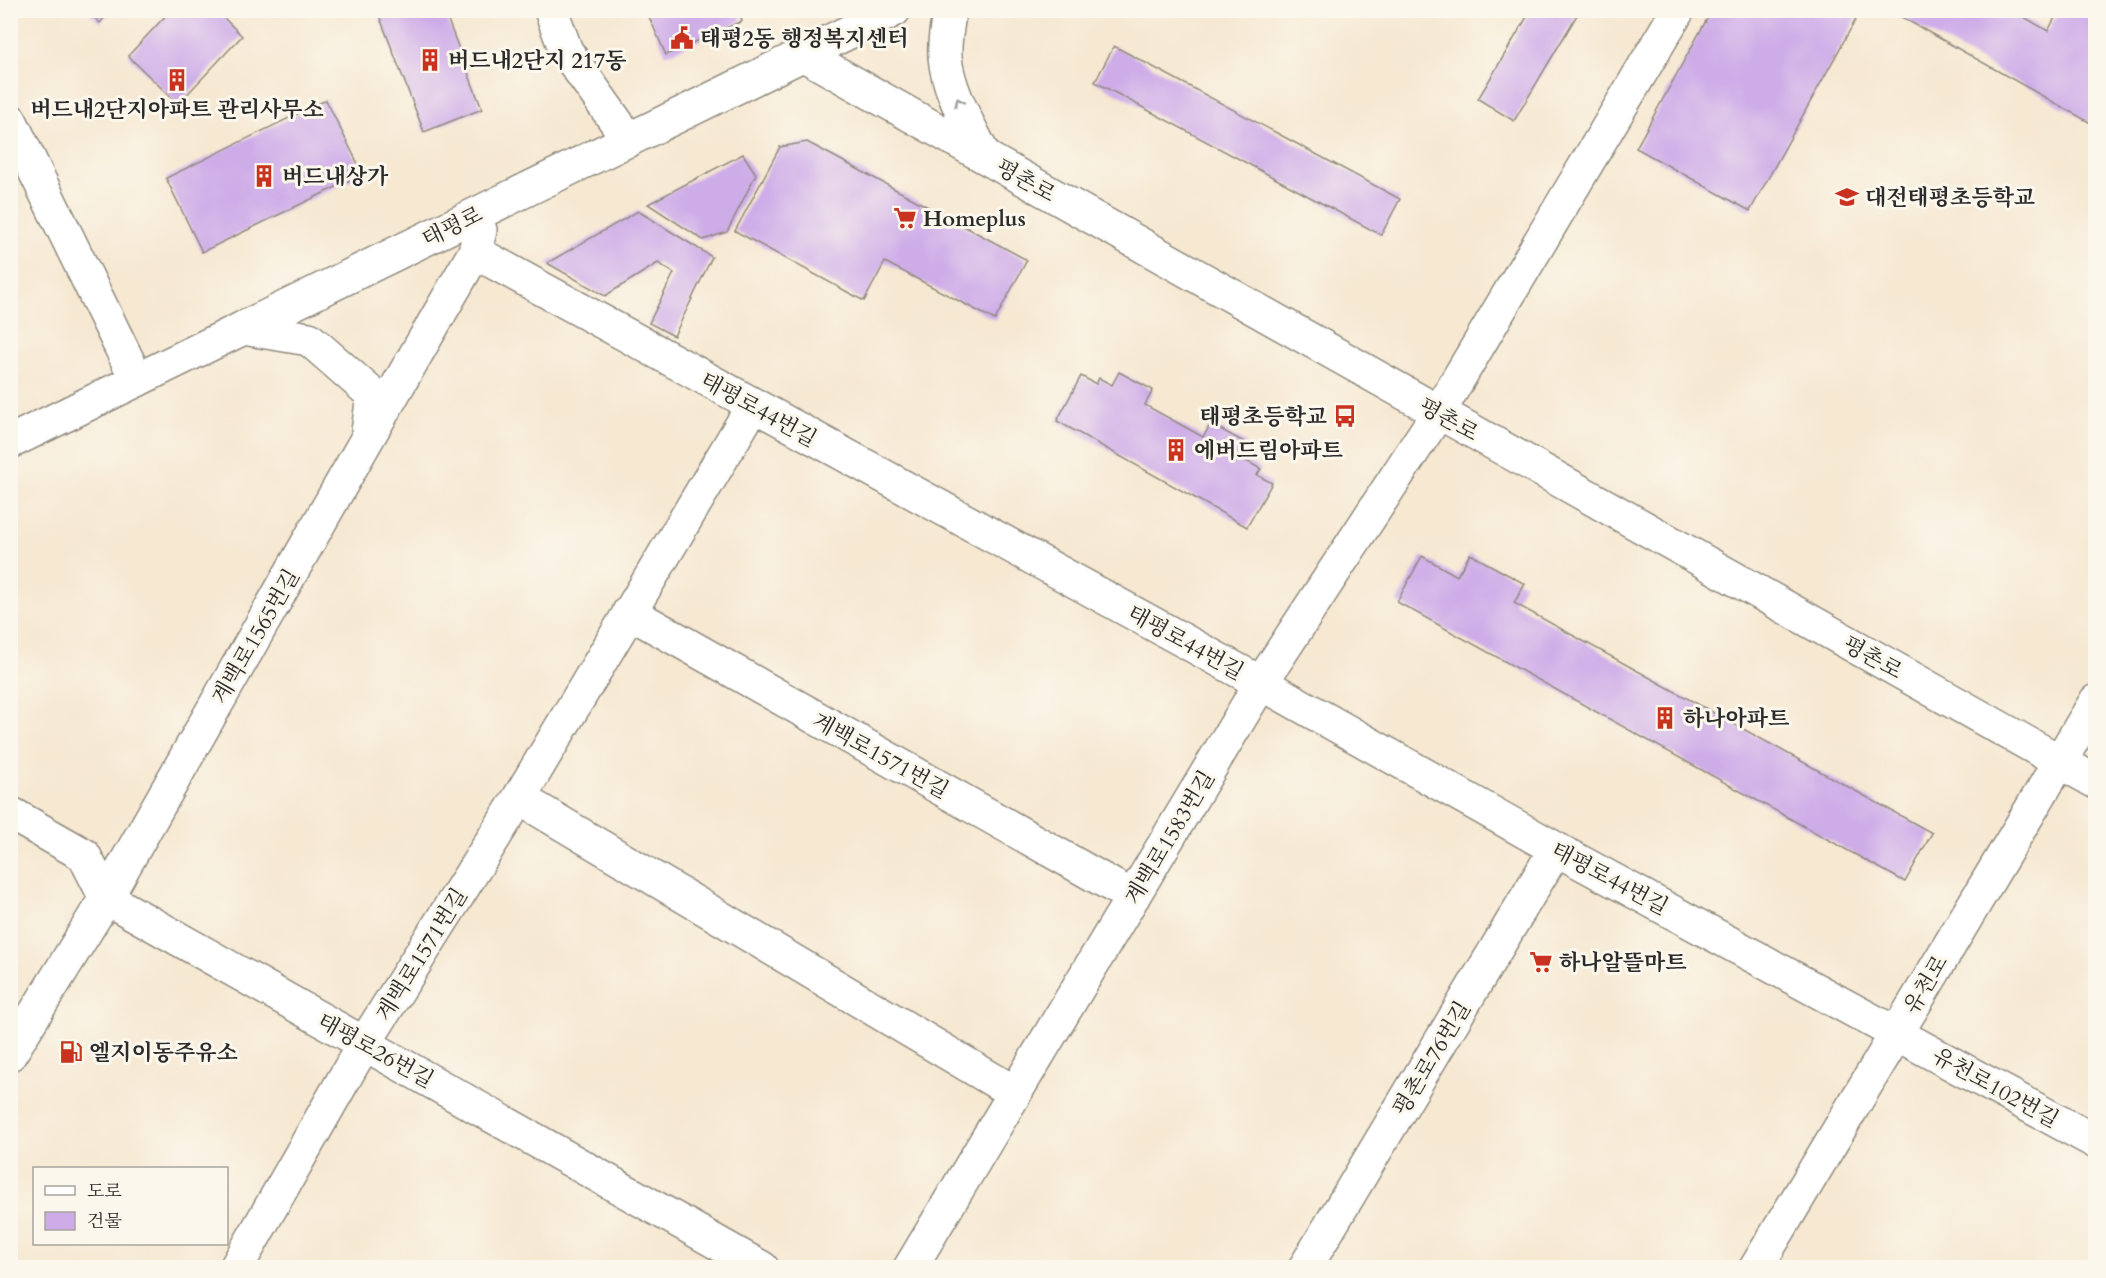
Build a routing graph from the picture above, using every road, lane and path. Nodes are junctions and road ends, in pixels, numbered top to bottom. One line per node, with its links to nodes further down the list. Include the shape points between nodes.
1 (551, 10): 7 (street, via 566,51)
2 (894, 10): 5 (street, 태평로)
3 (950, 10): 8 (street, one-way to 3, via 950,82 945,58)
4 (1678, 10): 14 (street, 계백로1583번길)
5 (804, 55): 7 (street, 태평로); 8 (street, 평촌로)
6 (10, 120): 12 (street)
7 (629, 140): 9 (street, 태평로)
8 (984, 156): 14 (street, 평촌로)
9 (484, 211): 10 (street, 계백로1565번길); 11 (street, 태평로)
10 (475, 252): 13 (street, 태평로44번길); 15 (street, 계백로1565번길)
11 (243, 328): 12 (street, 태평로); 15 (street, via 309,339 373,395)
12 (137, 380): 16 (street, 태평로)
13 (753, 406): 17 (street, 계백로1571번길); 18 (street, 태평로44번길)
14 (1438, 413): 18 (street, 계백로1583번길); 20 (street, 평촌로)
15 (367, 439): 26 (street, 계백로1565번길)
16 (10, 442)
17 (629, 612): 22 (street, 계백로1571번길); 25 (street, 계백로1571번길)
18 (1261, 682): 24 (street, 태평로44번길); 25 (street, 계백로1583번길)
19 (2096, 701): 20 (street, 유천로)
20 (2059, 762): 21 (street, 평촌로); 27 (street, 유천로)
21 (2096, 782)
22 (519, 798): 28 (street, 계백로1571번길); 30 (street)
23 (10, 813): 26 (street, via 84,855)
24 (1556, 849): 27 (street, 태평로44번길); 35 (street, 평촌로76번길)
25 (1133, 897): 30 (street, 계백로1583번길)
26 (106, 898): 28 (street, 태평로26번길); 29 (street, 계백로1565번길)
27 (1896, 1032): 31 (street, 유천로102번길); 36 (street, 유천로)
28 (364, 1044): 32 (street, 계백로1571번길); 33 (street, 태평로26번길)
29 (10, 1054)
30 (1015, 1093): 34 (street, 계백로1583번길)
31 (2096, 1142)
32 (236, 1268)
33 (762, 1268)
34 (910, 1268)
35 (1305, 1268)
36 (1756, 1268)

